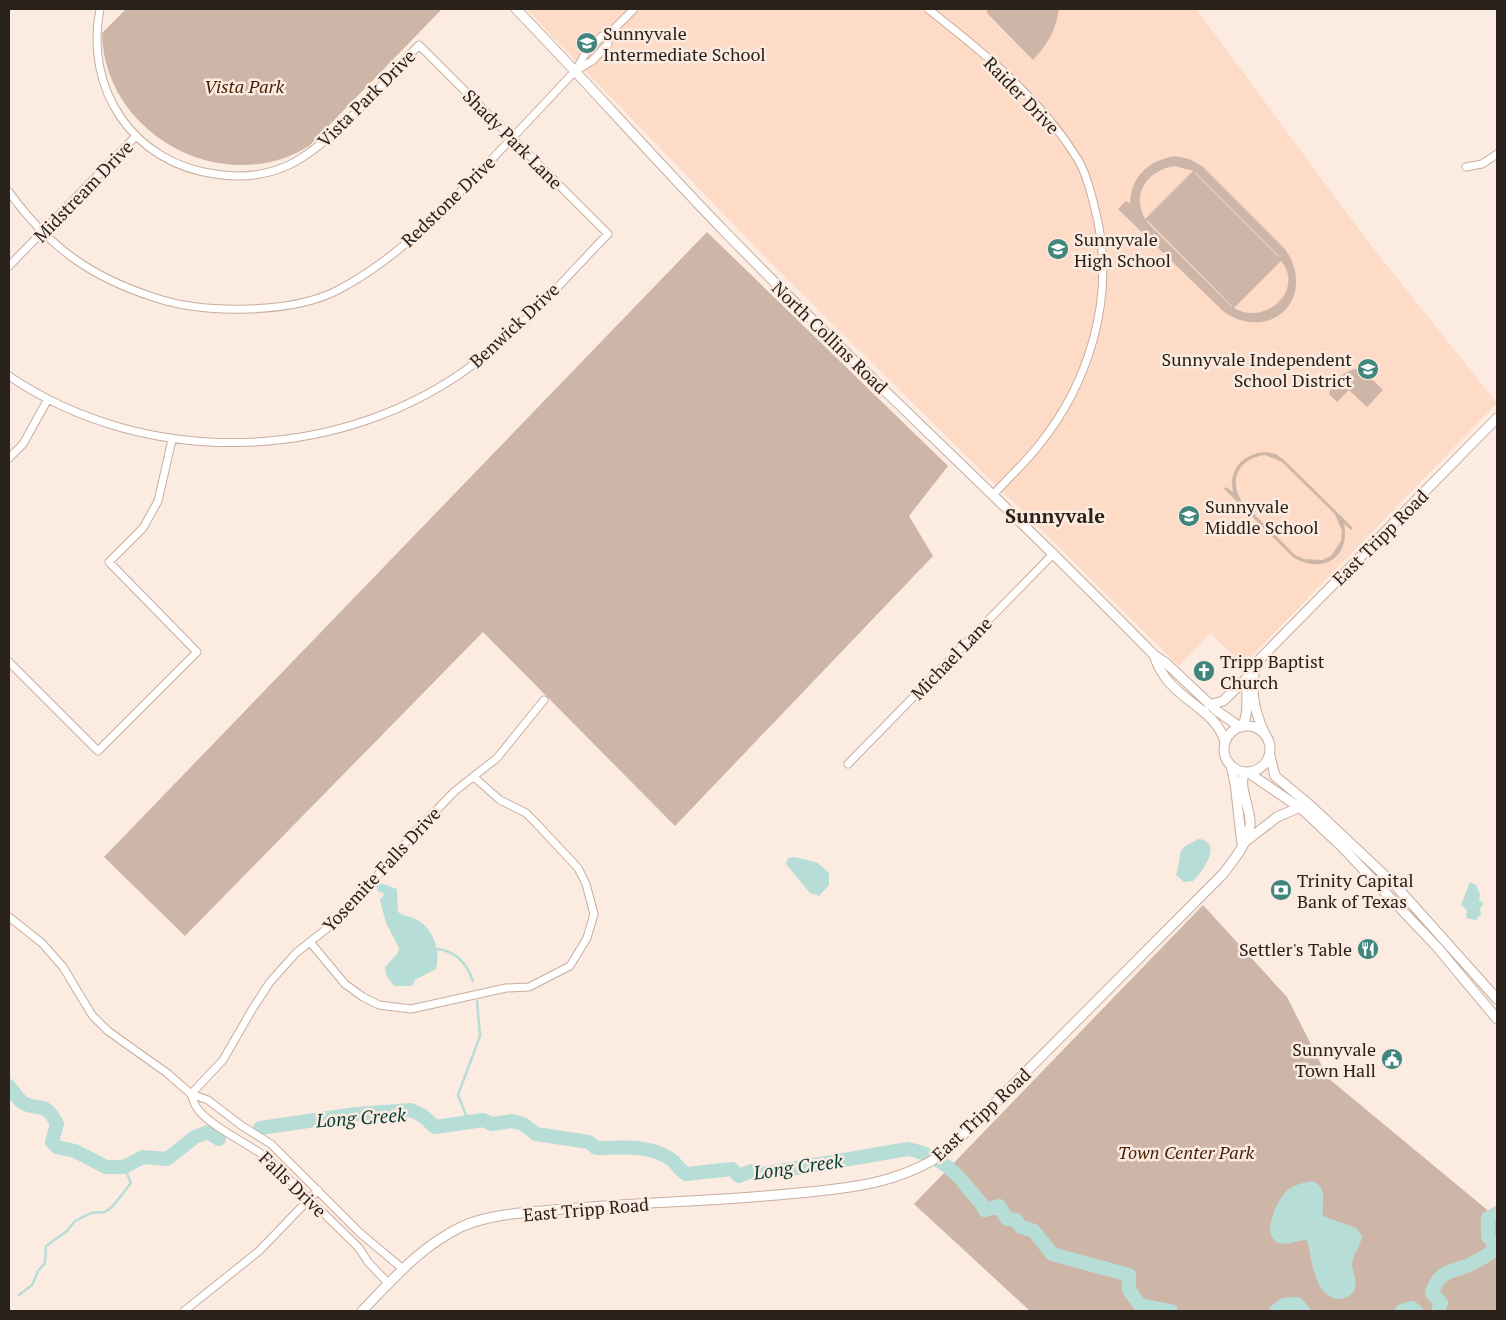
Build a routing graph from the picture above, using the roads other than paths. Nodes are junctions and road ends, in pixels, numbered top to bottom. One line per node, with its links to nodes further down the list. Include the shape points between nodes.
1 (100, 9): 7 (street, Vista Park Drive, via 96,34 102,81 121,119)
2 (516, 9): 6 (street, North Collins Road)
3 (634, 9): 6 (street, Redstone Drive, via 608,35 608,44 592,61)
4 (928, 9): 20 (street, Raider Drive, via 1006,74 1047,116 1078,159 1101,239 1104,274 1101,301 1094,337 1072,396 1039,445)
5 (419, 45): 7 (street, Vista Park Drive, via 323,143 287,165 266,172 233,177 203,173 168,160); 8 (street, Shady Park Lane)
6 (576, 70): 8 (street, Redstone Drive); 20 (street, North Collins Road, via 733,240)
7 (136, 136): 12 (street, Midstream Drive)
8 (512, 138): 12 (street, Redstone Drive, via 424,229 375,268 336,291 294,304 234,309 179,305 126,288 83,267); 13 (street, Shady Park Lane)
9 (1497, 154): 10 (street, via 1482,164)
10 (1466, 167)
11 (9, 192): 12 (street, Redstone Drive)
12 (42, 233): 14 (street, Midstream Drive)
13 (608, 234): 18 (street, Benwick Drive, via 498,345 455,377 407,404 357,424 283,440 231,444)
14 (9, 266)
15 (9, 376): 16 (street, Benwick Drive)
16 (48, 399): 18 (street, Benwick Drive, via 100,422); 19 (street, via 23,444)
17 (1497, 418): 23 (street, East Tripp Road)
18 (172, 440): 24 (street, via 158,501 143,528 109,562 197,652 98,751)
19 (9, 458)
20 (993, 495): 21 (street, North Collins Road)
21 (1054, 552): 22 (street, North Collins Road); 32 (street, Michael Lane)
22 (1154, 655): 27 (street, North Collins Road); 30 (street, North Collins Road, via 1162,676 1175,691 1213,720)
23 (1262, 655): 25 (street, East Tripp Road); 29 (street, East Tripp Road, via 1254,672 1254,693)
24 (9, 662)
25 (1246, 679): 27 (street, East Tripp Road, via 1223,701); 28 (street, via 1246,707)
26 (544, 700): 35 (street, Yosemite Falls Drive, via 497,758)
27 (1209, 705): 28 (street, North Collins Road)
28 (1241, 727): 29 (street, via 1254,727); 30 (street, via 1234,730)
29 (1266, 735): 31 (street)
30 (1225, 742): 33 (street, via 1225,755)
31 (1270, 756): 34 (street, via 1262,768); 38 (street, via 1275,776)
32 (848, 764)
33 (1231, 766): 34 (street); 37 (street)
34 (1247, 772): 36 (street); 37 (street, East Tripp Road, via 1243,785 1250,828)
35 (474, 777): 43 (street, Yosemite Falls Drive, via 455,791 417,830 340,918); 43 (street, via 500,800 526,813 578,868 594,914 587,938 570,966 529,987 506,988 411,1008 379,1005 363,997 345,984)
36 (1298, 808): 37 (street, via 1276,818); 39 (street)
37 (1242, 844): 49 (street, East Tripp Road, via 1223,874 1069,1031 944,1152 919,1168 892,1178 830,1190 498,1216 464,1226 428,1247)
38 (1360, 851): 39 (street); 40 (street)
39 (1353, 858): 41 (street)
40 (1410, 902): 41 (street); 44 (street)
41 (1402, 909): 45 (street)
42 (9, 917): 46 (street, Falls Drive, via 42,942 63,967 92,1015 108,1031 168,1073)
43 (310, 942): 46 (street, Yosemite Falls Drive, via 270,982 224,1060)
44 (1497, 999)
45 (1497, 1019)
46 (191, 1094): 47 (street, Falls Drive, via 208,1100 271,1144); 48 (street, Falls Drive, via 197,1109 260,1152)
47 (318, 1190): 48 (street); 49 (street, Falls Drive, via 360,1233)
48 (310, 1199): 50 (street, Falls Drive, via 359,1248); 51 (street, via 259,1251)
49 (403, 1269): 50 (street, East Tripp Road)
50 (389, 1284): 52 (street, East Tripp Road)
51 (184, 1311)
52 (362, 1311)

